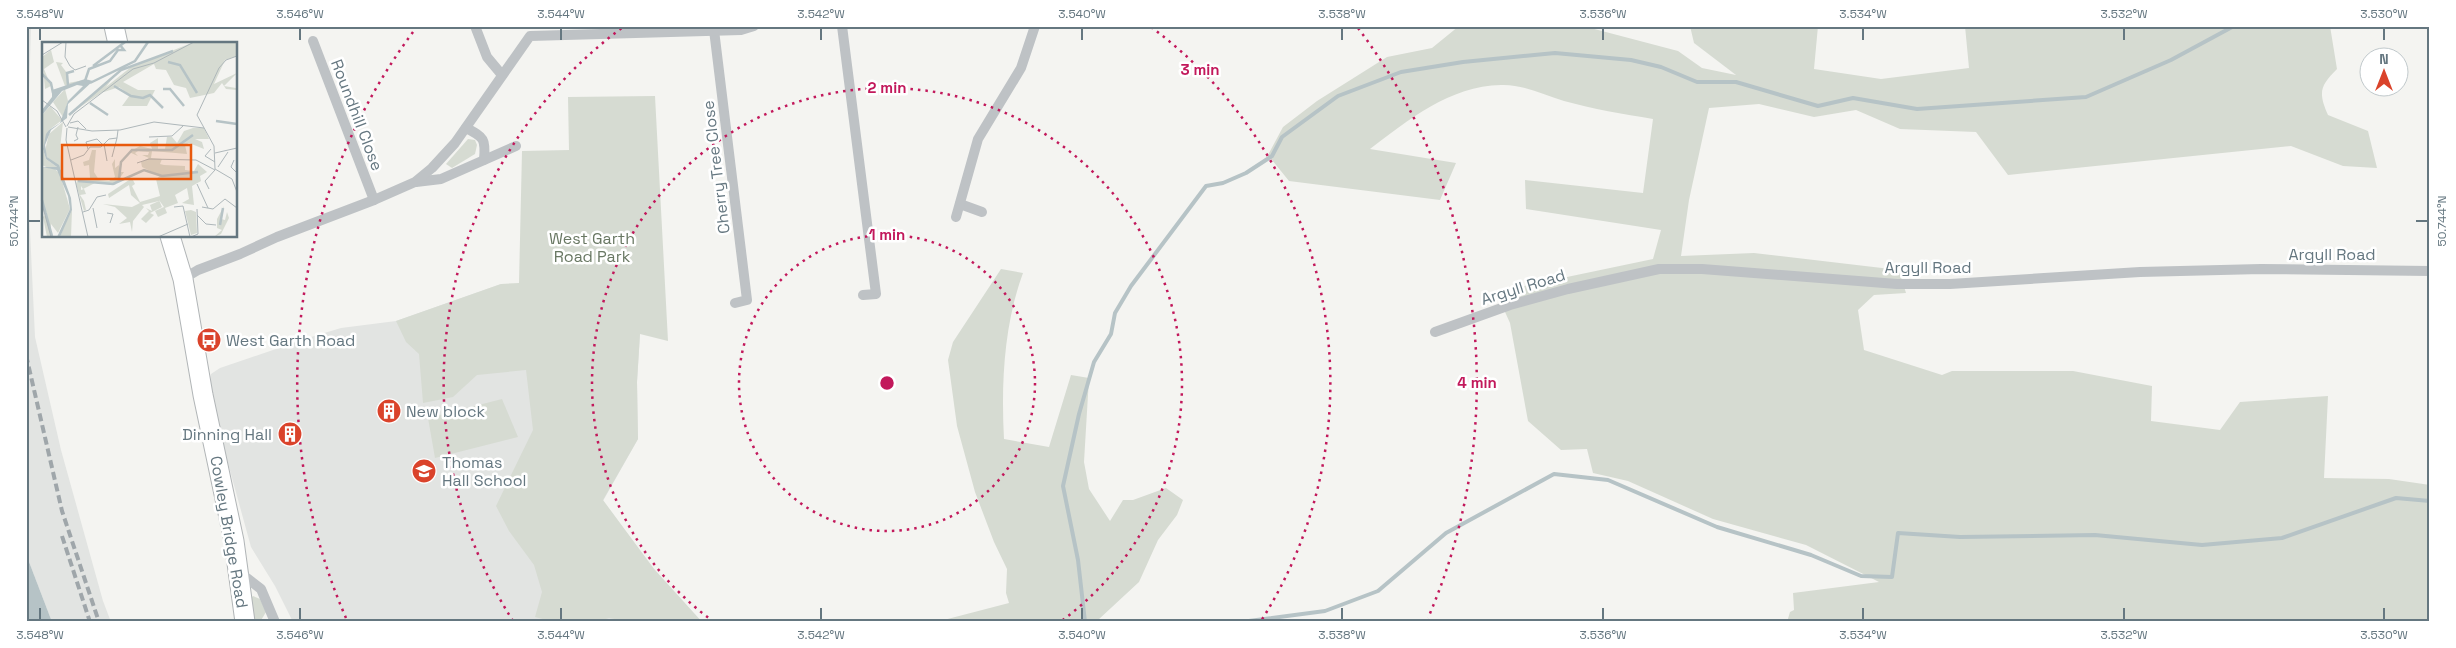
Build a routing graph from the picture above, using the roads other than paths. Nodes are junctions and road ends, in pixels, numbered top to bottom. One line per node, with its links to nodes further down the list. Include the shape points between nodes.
1 (114, 26): 8 (highway)
2 (474, 26): 9 (street, via 487,56)
3 (754, 26): 6 (street, via 742,30)
4 (842, 26): 21 (street, via 882,294)
5 (1035, 26): 15 (street, via 1021,68 978,139)
6 (714, 30): 9 (street, via 530,36); 23 (street, Cherry Tree Close)
7 (313, 40): 14 (street, Roundhill Close)
8 (118, 42)
9 (502, 75): 10 (street)
10 (466, 128): 12 (street, via 484,140); 13 (street, via 432,168)
11 (516, 146): 12 (street)
12 (484, 160): 13 (street, via 441,179)
13 (415, 182): 14 (street)
14 (374, 200): 20 (street, via 277,237)
15 (960, 204): 16 (street); 17 (street)
16 (982, 212)
17 (956, 217)
18 (171, 238): 20 (highway, Cowley Bridge Road)
19 (2430, 271): 25 (street, Argyll Road, via 2260,269 1897,284 1702,269 1659,269 1510,305)
20 (183, 279): 26 (highway, Cowley Bridge Road)
21 (863, 295)
22 (758, 299): 23 (street)
23 (747, 300): 24 (street)
24 (734, 303)
25 (1435, 332)
26 (239, 572): 27 (highway, Cowley Bridge Road); 28 (street, via 261,589)
27 (245, 622)
28 (275, 622)

